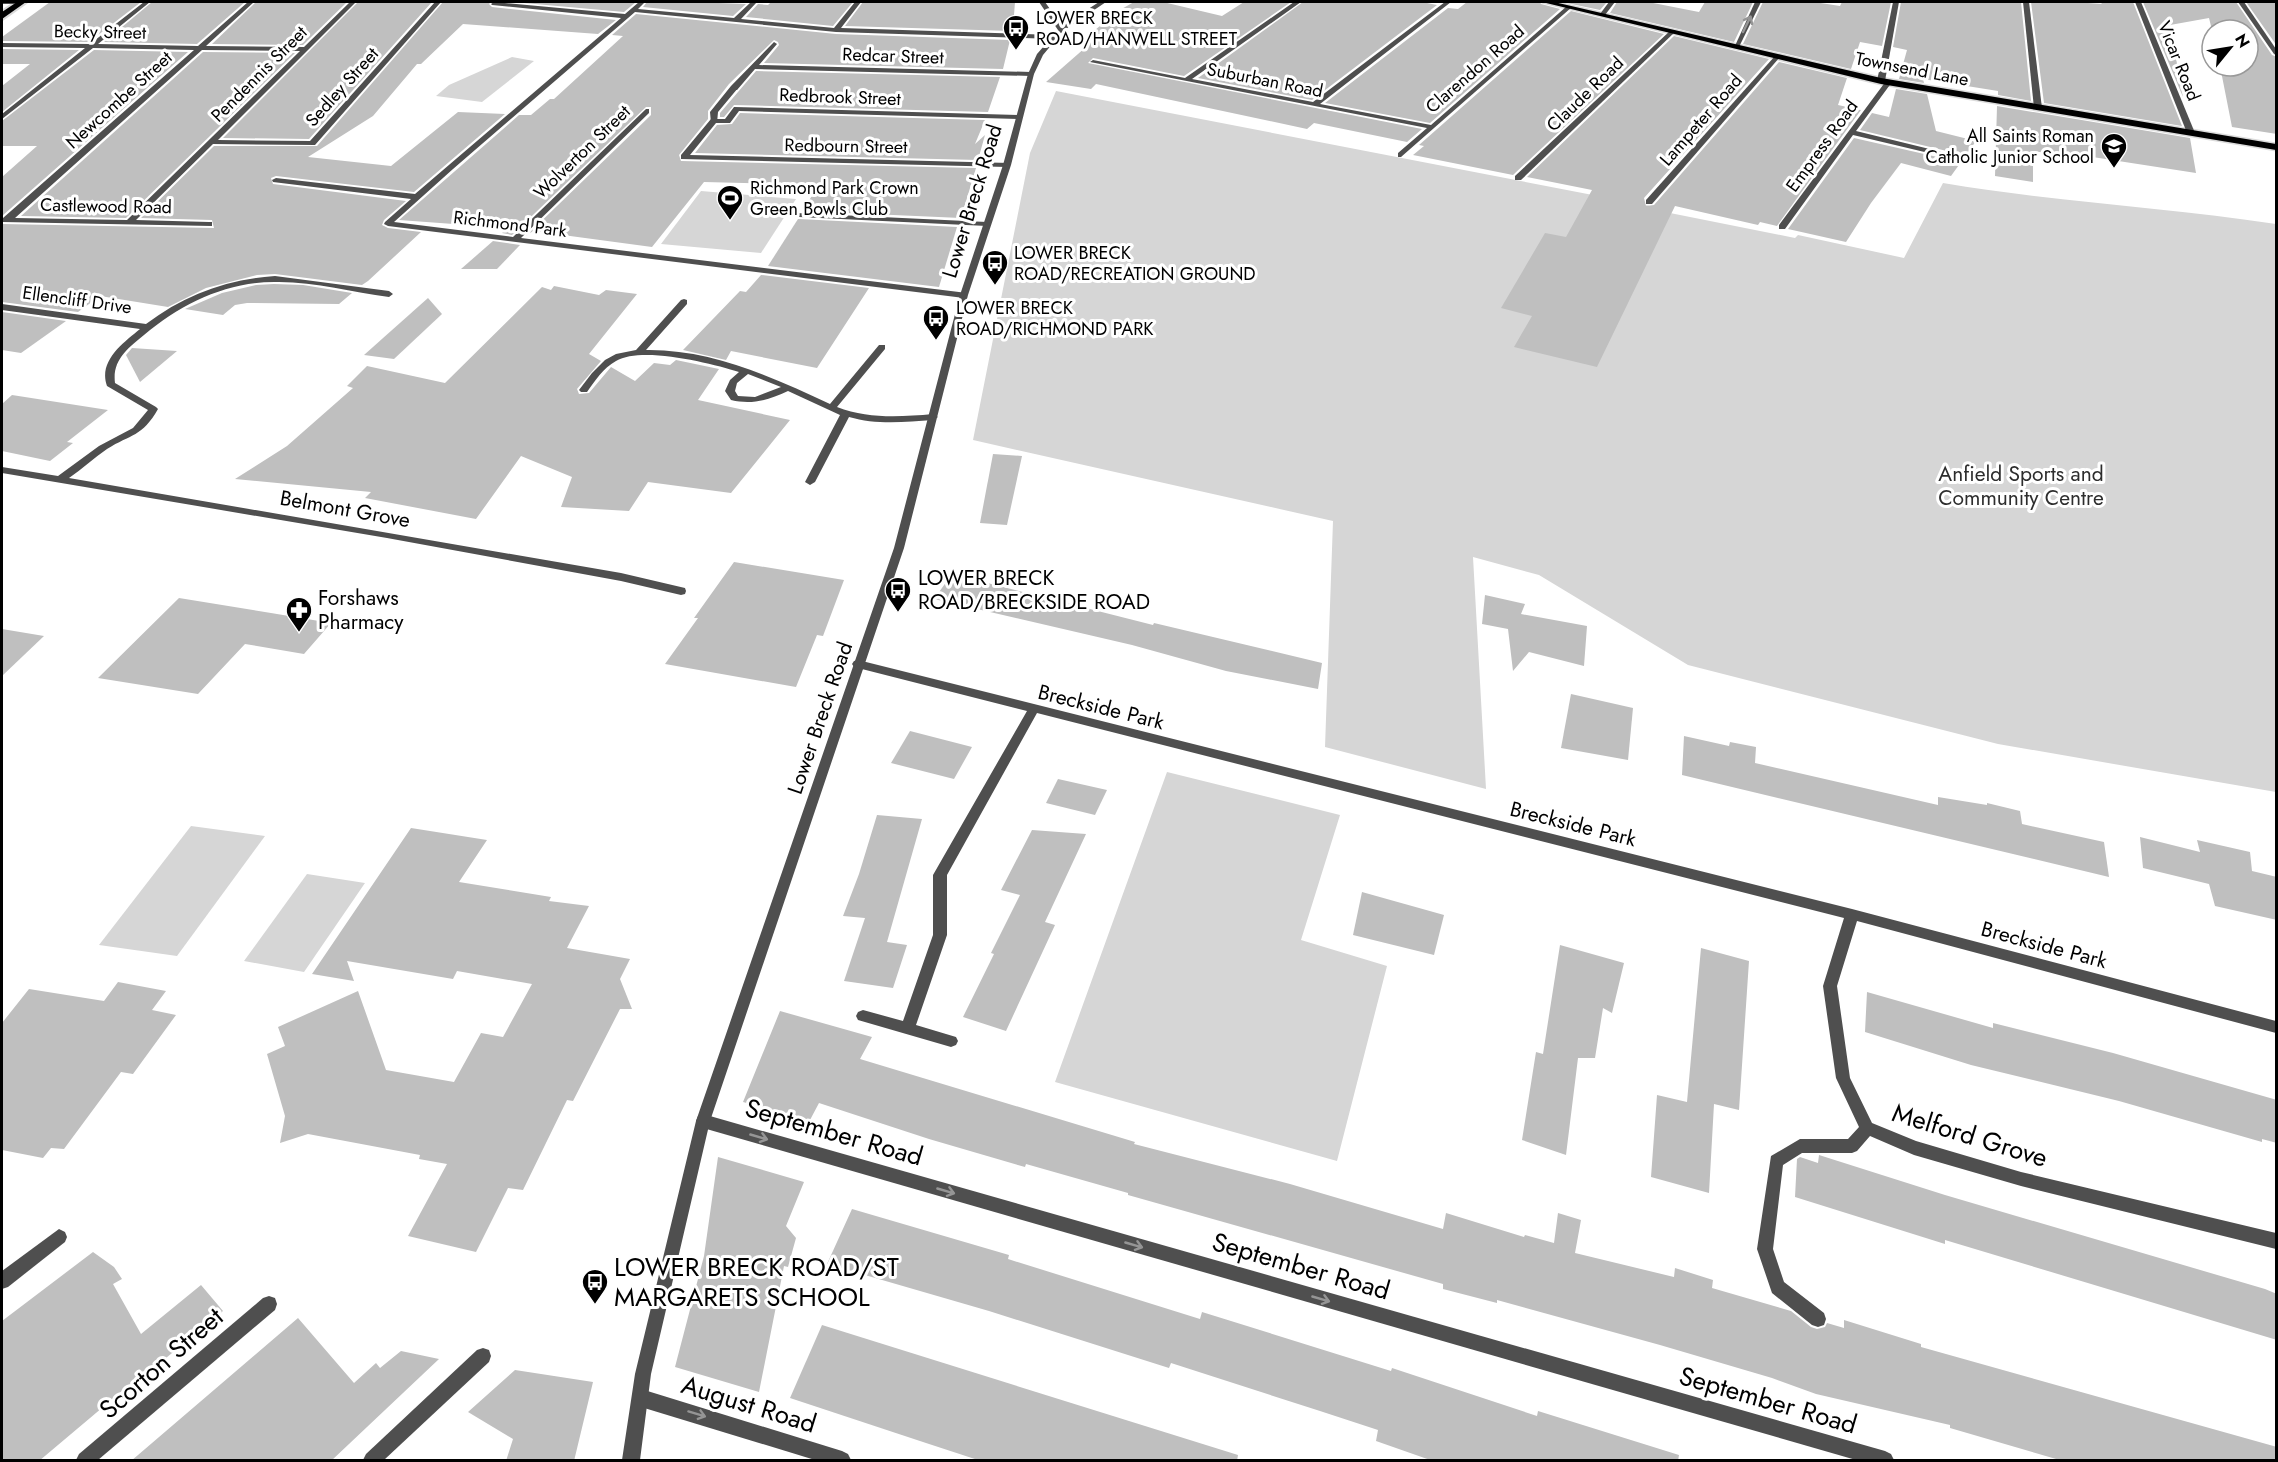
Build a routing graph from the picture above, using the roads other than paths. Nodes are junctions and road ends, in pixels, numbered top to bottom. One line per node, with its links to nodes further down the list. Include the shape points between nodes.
1 (2, 2): 2 (street)
2 (21, 2): 26 (highway)
3 (147, 2): 34 (street)
4 (251, 2): 36 (street, Newcombe Street)
5 (353, 2): 37 (street, Pendennis Street)
6 (438, 2): 54 (street, Sedley Street, via 312,143)
7 (642, 2): 24 (street, Richmond Park)
8 (754, 2): 28 (street)
9 (858, 2): 29 (street)
10 (1042, 2): 31 (street)
11 (1103, 2): 31 (street, Lower Breck Road)
12 (1298, 2): 43 (street)
13 (1448, 2): 45 (street)
14 (1546, 2): 23 (main road, Townsend Lane)
15 (1612, 2): 25 (street)
16 (1758, 2): 35 (street, one-way to 16)
17 (1896, 2): 44 (street)
18 (2026, 2): 46 (street)
19 (2139, 2): 53 (street, Vicar Road)
20 (2241, 2): 38 (street)
21 (494, 4): 22 (street)
22 (519, 4): 27 (street)
23 (1569, 7): 25 (main road, Townsend Lane); 51 (street, Clarendon Road)
24 (632, 10): 27 (street, Richmond Park); 28 (street)
25 (1603, 14): 30 (main road, Townsend Lane)
26 (2, 16)
27 (625, 16): 62 (street, Richmond Park)
28 (736, 20): 29 (street)
29 (836, 30): 31 (street)
30 (1672, 31): 35 (main road, Townsend Lane); 60 (street, Claude Road)
31 (1058, 33): 42 (street, Lower Breck Road, via 1040,54)
32 (774, 44): 41 (street)
33 (2, 45): 34 (street, Becky Street)
34 (90, 46): 36 (street, Becky Street); 48 (street)
35 (1736, 47): 39 (main road, Townsend Lane)
36 (199, 48): 37 (street, Becky Street); 65 (street, Newcombe Street)
37 (306, 49): 54 (street, Pendennis Street)
38 (2277, 53)
39 (1777, 57): 44 (main road, Townsend Lane); 63 (street, Lampeter Road)
40 (1093, 62): 43 (street, Suburban Road)
41 (754, 67): 42 (street, Redcar Street); 50 (street, via 714,112)
42 (1031, 74): 49 (street, Lower Breck Road)
43 (1186, 80): 45 (street, Suburban Road)
44 (1884, 81): 46 (main road, Townsend Lane); 52 (street, Empress Road)
45 (1315, 104): 51 (street, Suburban Road)
46 (2038, 108): 53 (main road, Townsend Lane)
47 (646, 111): 70 (street, Wolverton Street)
48 (2, 117)
49 (1018, 117): 50 (street, Redbrook Street, via 737,109 727,121); 59 (street, Lower Breck Road)
50 (714, 121): 57 (street, Redbrook Street)
51 (1431, 127): 56 (street, Clarendon Road)
52 (1851, 132): 58 (street); 69 (street, Empress Road)
53 (2191, 133): 55 (main road, Townsend Lane)
54 (211, 142): 66 (street, Pendennis Street)
55 (2277, 147)
56 (1401, 155)
57 (684, 157): 59 (street, Redbourn Street)
58 (1951, 157)
59 (1007, 165): 68 (street, Lower Breck Road)
60 (1518, 178)
61 (276, 180): 62 (street)
62 (417, 197): 70 (street, Richmond Park, via 388,224)
63 (1649, 202)
64 (799, 215): 68 (street)
65 (4, 220): 66 (street, Castlewood Road)
66 (129, 224): 67 (street, Castlewood Road)
67 (209, 224)
68 (987, 224): 72 (street, Lower Breck Road)
69 (1782, 227)
70 (514, 240): 72 (street, Richmond Park)
71 (389, 294): 75 (street, via 275,279 244,282 195,296)
72 (964, 295): 83 (street, Lower Breck Road)
73 (684, 302): 77 (street)
74 (2, 307): 75 (street, Ellencliff Drive)
75 (147, 327): 85 (street, via 110,363 108,375 117,390 153,409 146,424 103,447)
76 (882, 347): 81 (street)
77 (640, 351): 78 (street, via 703,360); 80 (street, via 609,361)
78 (745, 372): 79 (street); 79 (street, via 733,382 730,391 734,398 754,400)
79 (788, 387): 81 (street)
80 (584, 390)
81 (832, 407): 82 (street)
82 (846, 413): 83 (street, via 873,420); 86 (street)
83 (933, 417): 88 (street, Lower Breck Road, via 899,548)
84 (2, 470): 85 (street, Belmont Grove)
85 (60, 480): 87 (street, Belmont Grove, via 621,577)
86 (810, 482)
87 (681, 591)
88 (858, 664): 89 (street, Breckside Park); 95 (street, Lower Breck Road)
89 (1033, 710): 90 (street, Breckside Park); 93 (street, via 940,875 940,934)
90 (1852, 914): 92 (street, Breckside Park); 96 (street, Melford Grove, via 1830,986 1843,1078)
91 (863, 1016): 93 (street)
92 (2277, 1027)
93 (907, 1029): 94 (street)
94 (951, 1041)
95 (703, 1121): 103 (street, Lower Breck Road, via 643,1374); 108 (street, September Road, one-way to 108)
96 (1868, 1128): 98 (street, Melford Grove, via 1914,1148 2021,1179); 101 (street, via 1852,1146 1800,1146 1776,1161 1765,1249 1778,1287)
97 (59, 1237): 99 (street)
98 (2277, 1241)
99 (2, 1281)
100 (269, 1304): 104 (street, Scorton Street)
101 (1818, 1319)
102 (483, 1356): 105 (street)
103 (641, 1398): 106 (street, Lower Breck Road); 107 (street, August Road, one-way to 107)
104 (85, 1461)
105 (372, 1461)
106 (631, 1461)
107 (842, 1461)
108 (1885, 1461)

